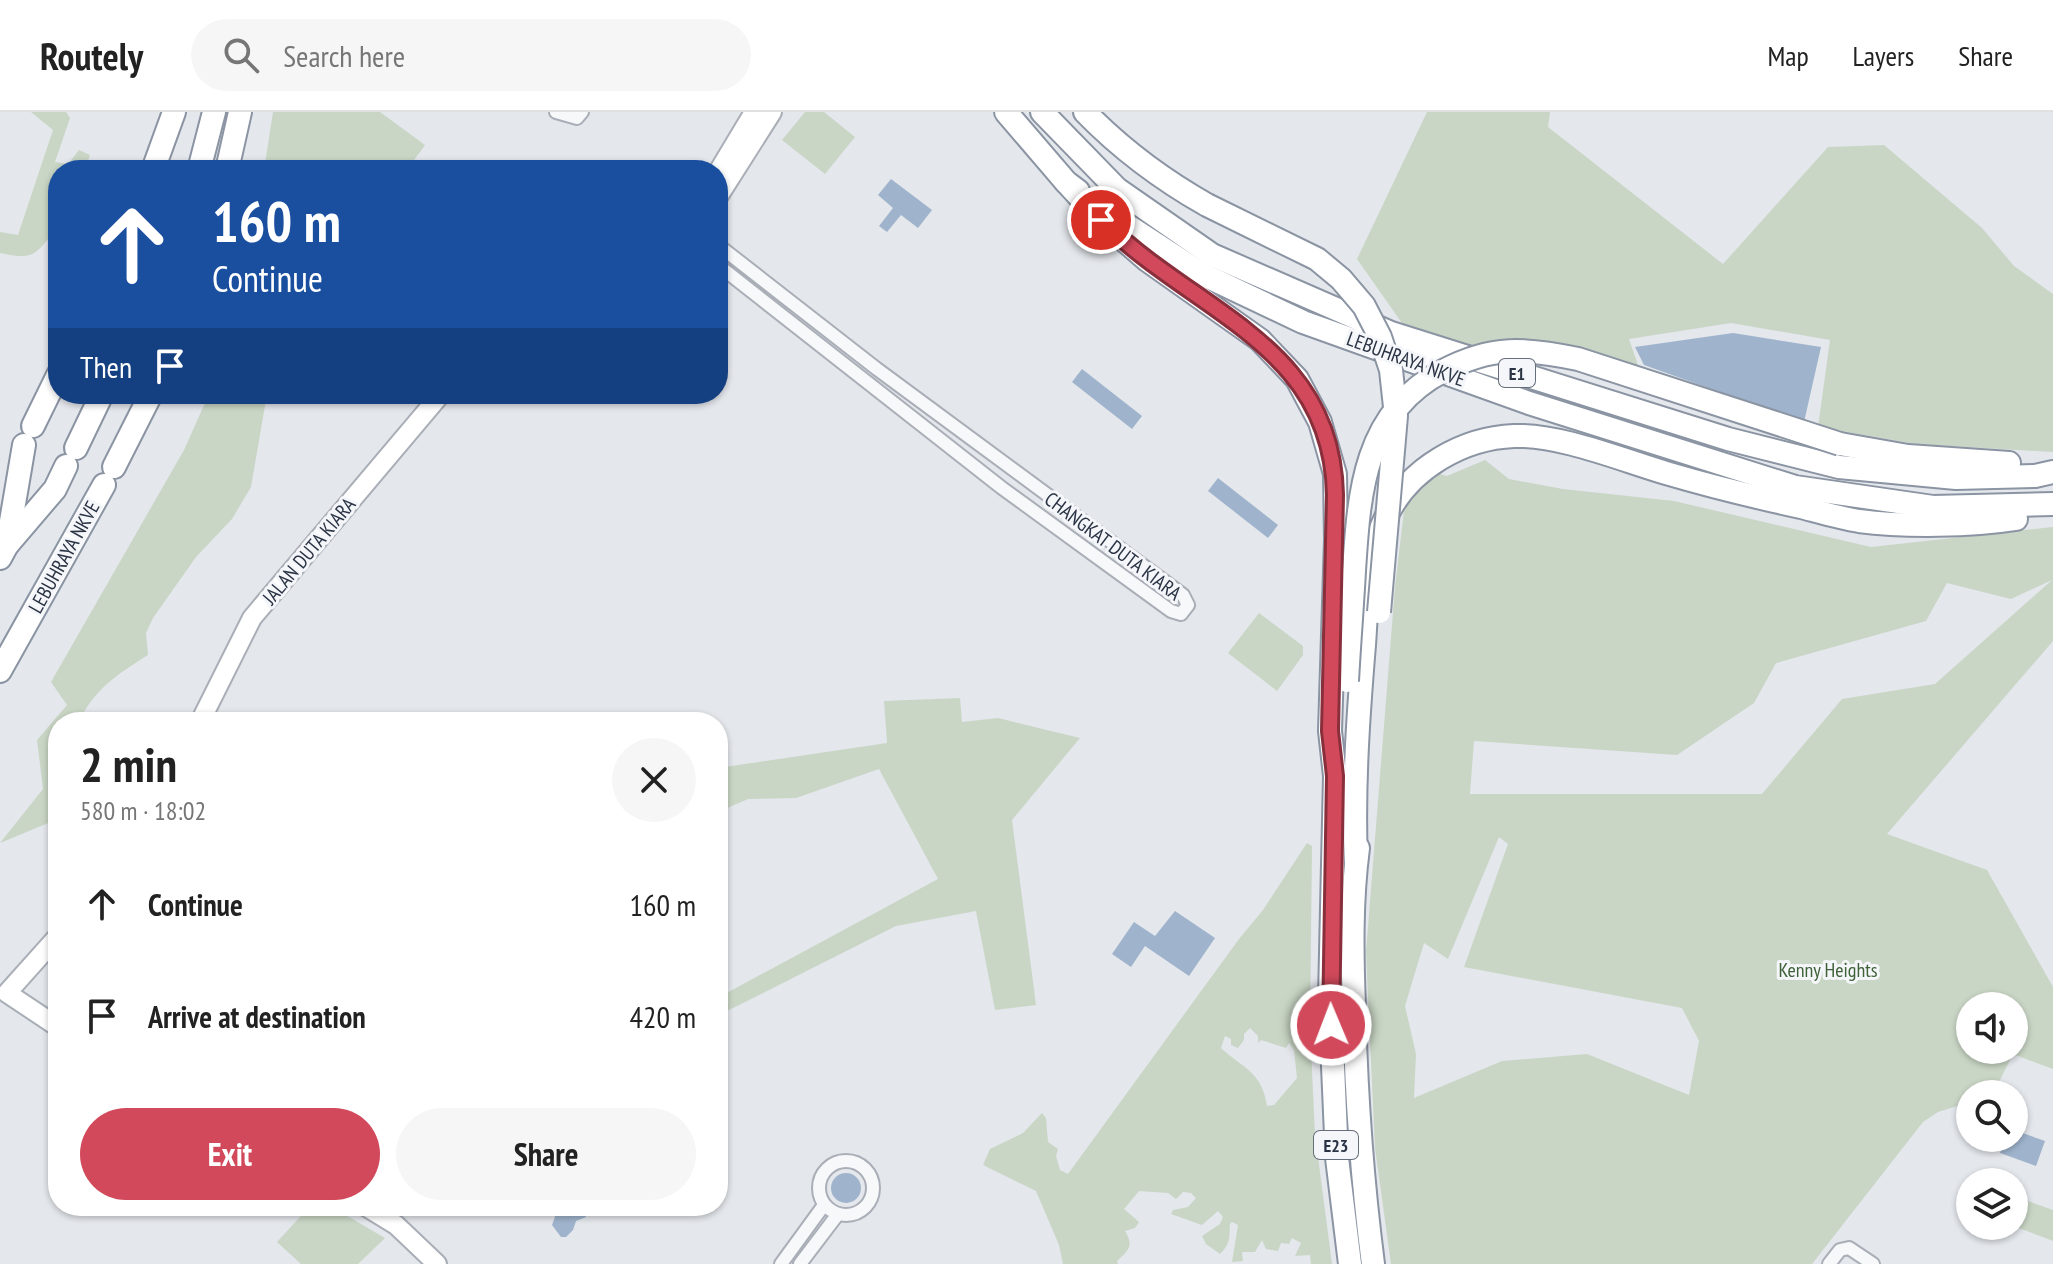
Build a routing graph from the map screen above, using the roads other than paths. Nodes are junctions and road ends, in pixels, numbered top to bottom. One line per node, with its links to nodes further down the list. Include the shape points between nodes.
1 (174, 112): 11 (highway)
2 (214, 112): 12 (highway)
3 (240, 112): 13 (highway)
4 (556, 112): 5 (street, via 577,118)
5 (582, 112)
6 (754, 112): 14 (main road)
7 (772, 112): 15 (main road)
8 (1006, 112): 16 (highway, LEBUHRAYA NKVE / E1)
9 (1042, 112): 24 (highway, LEBUHRAYA NKVE / E1, via 1117,189 1212,255 1391,333 1728,439 1839,467 1956,478)
10 (1085, 112): 30 (highway, bridge, via 1169,183 1317,259 1364,306 1380,337 1391,370 1396,416 1372,739)
11 (157, 160)
12 (202, 160)
13 (229, 160)
14 (725, 160)
15 (728, 181)
16 (1066, 182): 25 (highway, LEBUHRAYA NKVE / E1, via 1136,232 1231,288 1303,322 1529,403 1795,487 1933,507); 29 (highway, via 1147,260 1260,340 1297,379 1320,422 1335,474 1330,731)
17 (728, 253): 18 (street, CHANGKAT DUTA KIARA, via 1183,595 1188,605 1184,611 1171,611 1010,493)
18 (728, 273)
19 (48, 396): 26 (highway, via 29,435)
20 (97, 404): 26 (highway, via 55,489)
21 (146, 404): 27 (highway, LEBUHRAYA NKVE)
22 (433, 404): 28 (main road, JALAN DUTA KIARA, via 252,618)
23 (2053, 463): 29 (highway, bridge, via 1970,462 1840,444 1537,350 1499,351 1456,364 1403,399 1373,447 1363,480 1344,738)
24 (2053, 472)
25 (2046, 505): 30 (highway, via 2016,519 1974,524 1859,521 1715,488 1554,440 1480,440 1443,456 1402,491 1387,514 1369,574 1359,701)
26 (4, 551)
27 (0, 671)
28 (205, 712)
29 (1335, 776): 40 (highway, E23, via 1330,997 1337,1158)
30 (1356, 862): 41 (highway, E23, via 1355,1049)
31 (48, 947): 32 (main road)
32 (3, 996): 33 (main road)
33 (48, 1021)
34 (824, 1205): 35 (street); 35 (street, via 818,1188 830,1165 847,1160 864,1167 873,1184 869,1202 855,1213); 38 (street)
35 (838, 1214): 39 (street)
36 (381, 1216): 37 (main road)
37 (437, 1264)
38 (781, 1264)
39 (800, 1264)
40 (1350, 1264)
41 (1373, 1264)
42 (1829, 1264): 43 (street, via 1840,1250 1849,1248)
43 (1873, 1264)

